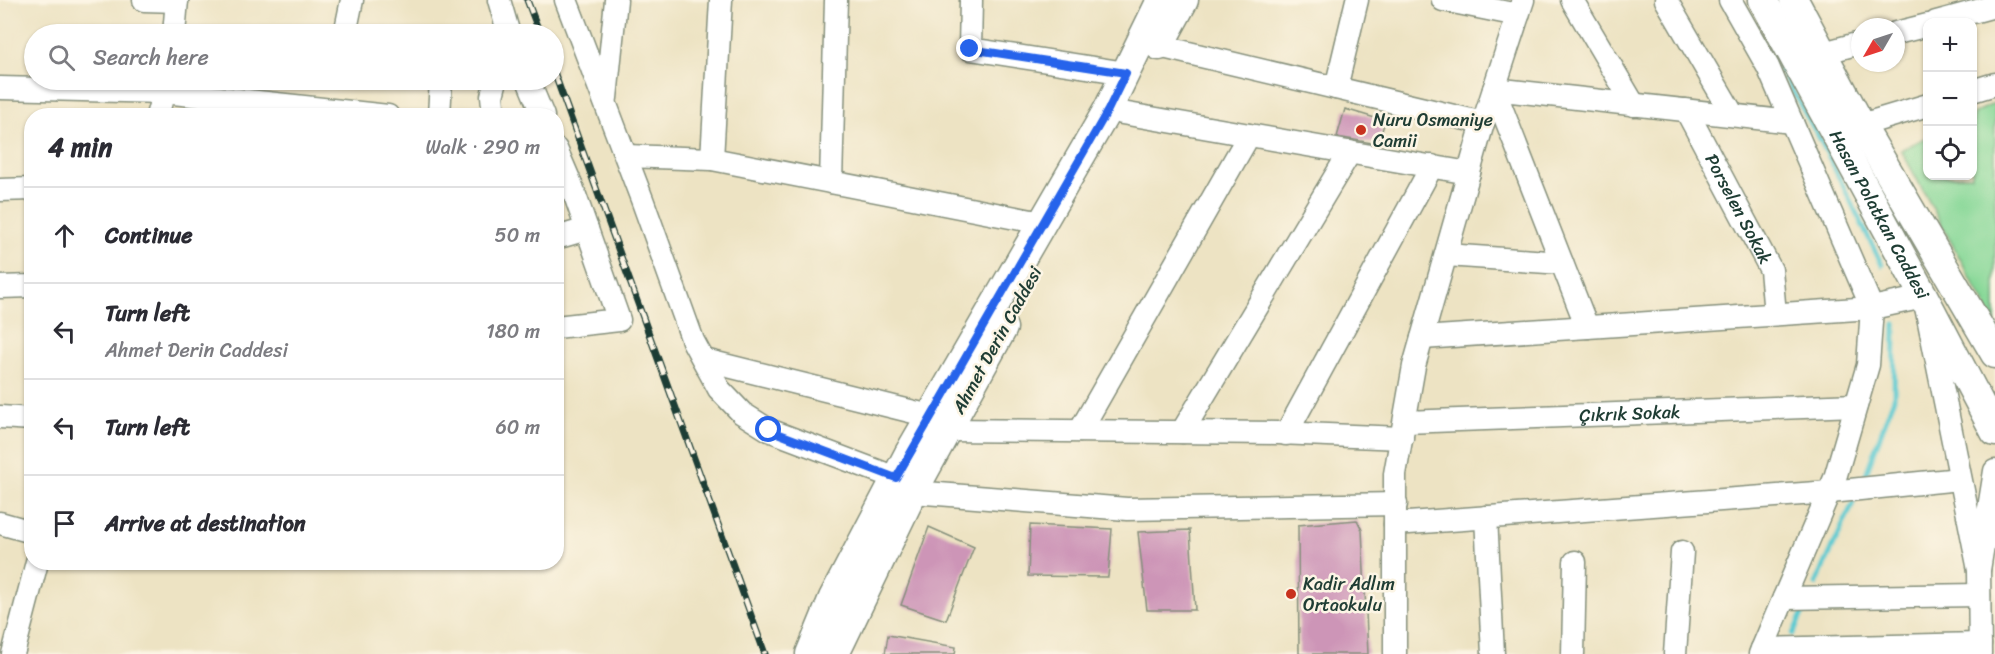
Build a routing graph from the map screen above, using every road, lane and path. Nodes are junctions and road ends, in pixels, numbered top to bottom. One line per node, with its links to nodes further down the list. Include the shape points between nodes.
1 (144, 0): 18 (street)
2 (352, 0): 23 (street)
3 (499, 0): 24 (street)
4 (566, 0): 42 (street)
5 (616, 0): 42 (street)
6 (721, 0): 59 (street)
7 (836, 0): 63 (street)
8 (971, 0): 30 (street, via 970,49)
9 (1161, 0): 30 (main road, Ahmet Derin Caddesi)
10 (1184, 0): 28 (main road, Ahmet Derin Caddesi)
11 (1357, 0): 34 (street)
12 (1443, 0): 20 (street)
13 (1572, 0): 43 (street)
14 (1666, 0): 52 (street)
15 (1730, 0): 53 (street, via 1768,67)
16 (1763, 0): 73 (main road, Hasan Polatkan Caddesi)
17 (1794, 0): 29 (main road, Hasan Polatkan Caddesi)
18 (177, 1): 22 (street)
19 (1995, 6): 21 (street)
20 (1521, 8): 35 (street)
21 (1951, 18)
22 (175, 24)
23 (347, 24)
24 (506, 24)
25 (1923, 26): 26 (street)
26 (1905, 31)
27 (1851, 45): 29 (street)
28 (1159, 46): 34 (street); 51 (main road, Ahmet Derin Caddesi)
29 (1823, 53): 55 (main road, Hasan Polatkan Caddesi)
30 (1126, 73): 66 (main road, Ahmet Derin Caddesi)
31 (1995, 84): 36 (street)
32 (0, 88): 33 (street)
33 (24, 88)
34 (1336, 88): 54 (street)
35 (1494, 89): 43 (street); 54 (street); 70 (street)
36 (1977, 89)
37 (164, 90): 45 (street)
38 (179, 90): 46 (street)
39 (440, 90): 47 (street)
40 (494, 90): 48 (street)
41 (532, 90): 49 (street)
42 (605, 102): 58 (street)
43 (1634, 105): 50 (street)
44 (1923, 106): 55 (street)
45 (159, 108)
46 (241, 108)
47 (439, 108)
48 (493, 108)
49 (540, 108)
50 (1686, 110): 52 (street); 75 (street, Porselen Sokak, via 1771,270)
51 (1122, 113): 56 (street); 84 (main road, Ahmet Derin Caddesi)
52 (1733, 116): 53 (street)
53 (1792, 122): 74 (street)
54 (1483, 123): 62 (street)
55 (1861, 125): 79 (main road, Hasan Polatkan Caddesi)
56 (1249, 135): 57 (street); 86 (street)
57 (1350, 152): 60 (street); 87 (street)
58 (626, 156): 59 (street); 80 (street, via 693,342)
59 (712, 159): 63 (street)
60 (1432, 166): 62 (street); 89 (street)
61 (564, 169): 67 (street)
62 (1469, 173): 69 (street)
63 (831, 182): 66 (street)
64 (24, 189): 65 (street)
65 (0, 190)
66 (1042, 223): 84 (main road, Ahmet Derin Caddesi)
67 (587, 229): 68 (street); 76 (street, via 619,320)
68 (564, 236)
69 (1446, 255): 70 (street); 78 (street)
70 (1562, 263): 77 (street)
71 (24, 286): 72 (street)
72 (0, 287)
73 (1924, 297): 74 (street); 88 (main road, Hasan Polatkan Caddesi); 91 (street)
74 (1872, 308): 75 (street); 81 (street, via 1868,365)
75 (1775, 314): 77 (street)
76 (564, 326)
77 (1587, 327): 78 (street)
78 (1422, 338): 85 (street)
79 (1995, 354)
80 (704, 360): 84 (street, Çıkrık Sokak); 92 (street, via 720,389 742,413 769,430)
81 (1856, 405): 85 (street, Çıkrık Sokak); 93 (street)
82 (0, 417): 83 (street)
83 (24, 418)
84 (939, 423): 86 (street, Çıkrık Sokak); 92 (main road, Ahmet Derin Caddesi)
85 (1403, 430): 89 (street, Çıkrık Sokak); 94 (street, via 1395,474)
86 (1080, 431): 87 (street, Çıkrık Sokak)
87 (1182, 432): 89 (street, Çıkrık Sokak)
88 (1995, 432)
89 (1286, 434)
90 (1995, 471): 102 (street)
91 (1959, 479): 93 (street); 102 (street)
92 (904, 485): 94 (street, via 1127,509); 108 (main road, Ahmet Derin Caddesi, via 833,597); 109 (main road, Ahmet Derin Caddesi)
93 (1830, 492): 95 (street); 104 (street)
94 (1395, 514): 95 (street); 110 (street)
95 (1486, 517): 111 (street)
96 (0, 523): 97 (street)
97 (24, 530)
98 (1995, 545): 102 (street)
99 (1682, 552): 113 (street)
100 (1575, 562): 112 (street)
101 (35, 570): 107 (street)
102 (1979, 570): 103 (street)
103 (1979, 595): 104 (street); 105 (street)
104 (1784, 598): 106 (street)
105 (1980, 649): 106 (street)
106 (1761, 652)
107 (13, 654)
108 (810, 654)
109 (835, 654)
110 (1395, 654)
111 (1493, 654)
112 (1573, 654)
113 (1675, 654)

